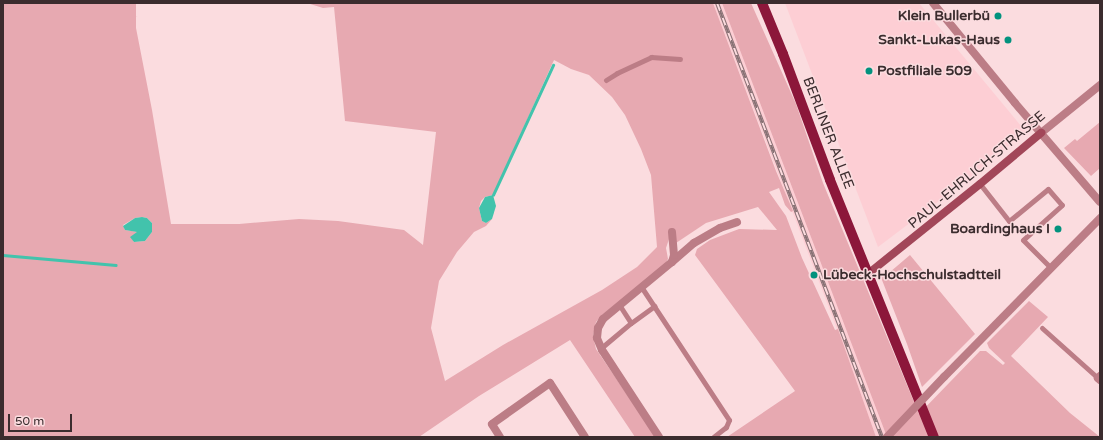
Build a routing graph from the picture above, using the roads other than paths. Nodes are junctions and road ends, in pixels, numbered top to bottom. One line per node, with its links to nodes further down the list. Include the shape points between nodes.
1 (762, 3): 14 (main road, BERLINER ALLEE)
2 (934, 3): 6 (street)
3 (680, 59): 4 (lane, via 651,57 617,72)
4 (606, 80)
5 (1100, 85): 6 (street, PAUL-EHRLICH-STRASSE)
6 (1041, 133): 7 (street, PAUL-EHRLICH-STRASSE); 8 (street)
7 (980, 184): 13 (lane, via 1009,222 1048,189 1062,205 1024,240); 14 (street, PAUL-EHRLICH-STRASSE)
8 (1100, 202)
9 (1100, 218): 13 (street)
10 (737, 222): 12 (street, via 694,242)
11 (672, 232): 12 (street)
12 (672, 262): 15 (street)
13 (1051, 268): 26 (street, bridge)
14 (869, 273): 27 (main road, BERLINER ALLEE)
15 (642, 288): 16 (street); 17 (lane)
16 (620, 306): 18 (lane); 20 (street, via 609,313 599,325 597,338)
17 (654, 306): 18 (lane); 25 (lane, via 729,420)
18 (631, 323): 20 (lane)
19 (1042, 328): 21 (lane)
20 (601, 348): 24 (street)
21 (1099, 378)
22 (500, 437): 23 (street, via 492,424 550,383)
23 (585, 437)
24 (659, 437)
25 (713, 437)
26 (887, 437)
27 (934, 437)

